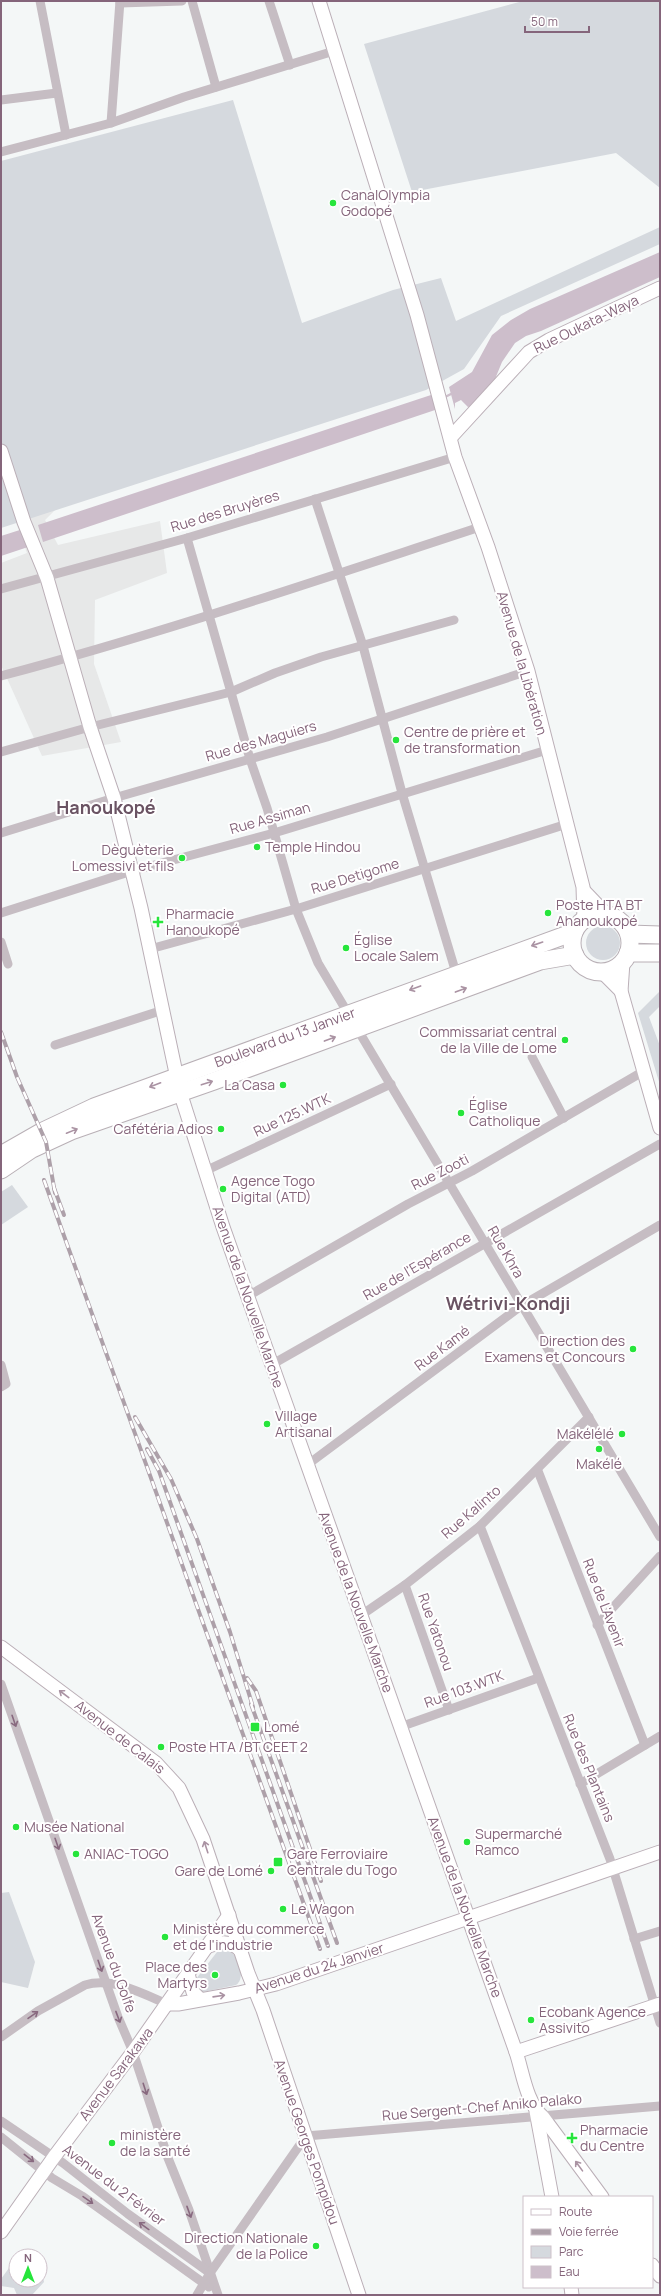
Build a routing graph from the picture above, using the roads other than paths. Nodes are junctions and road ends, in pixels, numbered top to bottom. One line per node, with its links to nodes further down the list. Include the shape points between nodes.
1 (40, 1): 10 (street)
2 (182, 1): 6 (street)
3 (192, 1): 9 (street)
4 (269, 1): 8 (street)
5 (319, 1): 7 (street, Avenue de la Libération)
6 (120, 2): 12 (street)
7 (334, 51): 8 (street); 16 (street, Avenue de la Libération, via 417,315)
8 (290, 65): 9 (street)
9 (216, 87): 12 (street)
10 (57, 93): 11 (street); 13 (street)
11 (1, 100)
12 (111, 123): 13 (street)
13 (66, 135): 14 (street)
14 (1, 152)
15 (660, 288): 16 (street, Rue Oukata-Waya, via 549,340 529,352)
16 (451, 437): 18 (street, Avenue de la Libération)
17 (1, 451): 23 (street, Avenue de la Nouvelle Marche, via 36,554)
18 (455, 456): 19 (street, Rue des Bruyères); 20 (street, Avenue de la Libération)
19 (315, 499): 21 (street, Rue des Bruyères); 22 (street)
20 (480, 527): 22 (street); 29 (street, Avenue de la Libération)
21 (187, 538): 23 (street, Rue des Bruyères); 25 (street, Rue Khra)
22 (339, 574): 25 (street); 27 (street)
23 (47, 578): 24 (street, Rue des Bruyères); 28 (street, Avenue de la Nouvelle Marche)
24 (1, 589)
25 (210, 615): 28 (street); 31 (street, Rue Khra)
26 (454, 620): 27 (street)
27 (363, 646): 31 (street, via 301,664); 32 (street)
28 (71, 657): 30 (street); 33 (street, Avenue de la Nouvelle Marche)
29 (528, 671): 32 (street, Rue des Maguiers); 34 (street, Avenue de la Libération)
30 (1, 676)
31 (231, 692): 33 (street); 36 (street, Rue Khra)
32 (384, 718): 36 (street, Rue des Maguiers); 37 (street)
33 (90, 727): 35 (street); 38 (street, Avenue de la Nouvelle Marche)
34 (547, 750): 37 (street, Rue Assiman); 39 (street, Avenue de la Libération)
35 (1, 752)
36 (250, 759): 38 (street, Rue des Maguiers); 41 (street, Rue Khra)
37 (402, 793): 41 (street, Rue Assiman); 42 (street)
38 (114, 798): 40 (street, Rue des Maguiers); 43 (street, Avenue de la Nouvelle Marche)
39 (567, 824): 42 (street, Rue Detigome); 44 (street, Avenue de la Libération)
40 (1, 833)
41 (274, 833): 43 (street, Rue Assiman); 45 (street, Rue Khra)
42 (425, 869): 45 (street, Rue Detigome); 58 (street)
43 (132, 871): 46 (street, Rue Assiman); 52 (street, Avenue de la Nouvelle Marche)
44 (584, 891): 47 (street); 48 (street, Avenue de la Libération)
45 (296, 908): 52 (street, Rue Detigome); 61 (street, Rue Khra, via 318,963)
46 (1, 913)
47 (606, 914): 48 (highway, via 591,915); 49 (highway, via 621,921)
48 (579, 925): 54 (highway, via 572,948); 58 (highway, Boulevard du 13 Janvier, one-way to 58)
49 (630, 934): 50 (highway); 55 (highway)
50 (660, 935)
51 (1, 942): 56 (street)
52 (150, 949): 60 (street, Avenue de la Nouvelle Marche)
53 (660, 953): 55 (highway)
54 (575, 955): 57 (highway, via 588,968); 61 (highway, Boulevard du 13 Janvier, one-way to 54, via 540,961)
55 (626, 958): 57 (highway, via 610,971); 59 (street)
56 (8, 964)
57 (602, 972): 59 (street)
58 (456, 973): 61 (highway, Boulevard du 13 Janvier, one-way to 61)
59 (621, 991): 64 (street)
60 (163, 1010): 62 (street); 65 (street, Avenue de la Nouvelle Marche)
61 (354, 1020): 65 (highway, Boulevard du 13 Janvier, via 208,1066); 66 (street, Rue Khra)
62 (55, 1045)
63 (532, 1057): 67 (street)
64 (644, 1071): 67 (street, Rue Zooti); 68 (street)
65 (178, 1084): 70 (highway, Boulevard du 13 Janvier, one-way to 70, via 67,1119); 71 (highway, Boulevard du 13 Janvier, one-way to 65, via 46,1142); 72 (street, Avenue de la Nouvelle Marche)
66 (391, 1084): 72 (street, Rue 125.WTK); 73 (street, Rue Khra)
67 (564, 1118): 73 (street, Rue Zooti)
68 (660, 1128)
69 (660, 1144): 75 (street, Rue de l'Espérance)
70 (1, 1155)
71 (1, 1170)
72 (204, 1172): 76 (street, Avenue de la Nouvelle Marche)
73 (450, 1182): 75 (street, Rue Khra); 76 (street, Rue Zooti)
74 (660, 1224): 77 (street, Rue Kamé)
75 (485, 1244): 77 (street, Rue Khra); 79 (street, Rue de l'Espérance)
76 (248, 1296): 79 (street, Avenue de la Nouvelle Marche)
77 (521, 1306): 81 (street, Rue Khra); 82 (street, Rue Kamé)
78 (1, 1365): 80 (street, via 6,1384)
79 (271, 1365): 82 (street, Avenue de la Nouvelle Marche)
80 (1, 1387)
81 (589, 1417): 83 (street, Rue Kalinto); 85 (street, Rue Khra)
82 (307, 1464): 88 (street, Avenue de la Nouvelle Marche)
83 (538, 1471): 84 (street, Rue Kalinto); 89 (street, Rue de L'Avenir)
84 (480, 1526): 87 (street, Rue Kalinto); 91 (street, Rue des Plantains)
85 (660, 1537)
86 (660, 1556): 89 (street)
87 (405, 1585): 88 (street, Rue Kalinto); 93 (street, Rue Yatonou)
88 (360, 1616): 94 (street, Avenue de la Nouvelle Marche)
89 (597, 1625): 96 (street, Rue de L'Avenir)
90 (1, 1646): 100 (street, Avenue de Calais, one-way to 90, via 203,1839 185,1798 172,1779 156,1763)
91 (538, 1678): 93 (street, Rue 103.WTK); 97 (street, Rue des Plantains)
92 (1, 1684): 108 (street, Avenue du Golfe, one-way to 108)
93 (449, 1710): 94 (street, Rue 103.WTK)
94 (400, 1727): 101 (street, Avenue de la Nouvelle Marche)
95 (660, 1736): 96 (street)
96 (645, 1745): 97 (street)
97 (580, 1784): 99 (street, Rue des Plantains)
98 (660, 1852): 99 (street)
99 (612, 1868): 101 (street, Avenue du 24 Janvier); 103 (street, Rue des Plantains)
100 (230, 1915): 104 (street, Avenue Sarakawa); 105 (street, Avenue de Calais)
101 (468, 1918): 109 (street, Avenue du 24 Janvier); 117 (street, Avenue de la Nouvelle Marche)
102 (660, 1930): 103 (street)
103 (634, 1939): 113 (street, Rue des Plantains)
104 (204, 1948): 105 (street, via 227,1942 235,1944); 107 (street, Avenue Sarakawa)
105 (241, 1951): 106 (street, Avenue de Calais)
106 (248, 1973): 109 (street, Avenue de Calais); 110 (street)
107 (188, 1974): 111 (street, via 193,1992); 112 (street, Avenue Sarakawa)
108 (106, 1982): 112 (street); 115 (street, one-way to 108, via 38,2011 85,1985); 116 (street, Avenue du Golfe, one-way to 116)
109 (256, 1989): 110 (street, Avenue du 24 Janvier); 122 (street, Avenue Georges Pompidou)
110 (239, 1993): 111 (street, Avenue du 24 Janvier, one-way to 110)
111 (200, 1999): 112 (street, Avenue du 24 Janvier)
112 (167, 2004): 116 (street, Avenue Sarakawa)
113 (657, 2005): 114 (street, Rue des Plantains); 117 (street)
114 (660, 2023)
115 (1, 2037)
116 (133, 2052): 125 (street, Avenue Sarakawa); 135 (street, Avenue du Golfe, one-way to 135)
117 (516, 2052): 119 (street, Avenue de la Nouvelle Marche)
118 (660, 2106): 119 (street, Rue Sergent-Chef Aniko Palako)
119 (538, 2115): 122 (street, Rue Sergent-Chef Aniko Palako); 123 (street); 124 (street)
120 (1, 2121): 125 (street, Avenue du 2 Février)
121 (1, 2136): 126 (street, Avenue du 2 Février, one-way to 126)
122 (306, 2136): 135 (street); 140 (street, Avenue Georges Pompidou)
123 (563, 2144): 124 (street, via 550,2142 546,2146); 130 (street, one-way to 123)
124 (544, 2156): 129 (street)
125 (54, 2157): 126 (street, Avenue Sarakawa); 127 (street, Avenue du 2 Février)
126 (44, 2170): 128 (street, Avenue du 2 Février); 133 (street, Avenue Sarakawa)
127 (76, 2175): 128 (street); 131 (street, Avenue du 2 Février)
128 (68, 2186): 132 (street, Avenue du 2 Février, one-way to 132)
129 (552, 2196)
130 (601, 2196)
131 (128, 2214): 132 (street); 135 (street, Avenue du 2 Février, one-way to 131)
132 (121, 2224): 137 (street, Avenue du 2 Février)
133 (1, 2232)
134 (653, 2266): 136 (street)
135 (210, 2273): 137 (street); 138 (street, Avenue du Golfe)
136 (660, 2276)
137 (200, 2282): 138 (street, Avenue du 2 Février); 139 (street)
138 (218, 2293)
139 (197, 2295)
140 (359, 2295)

